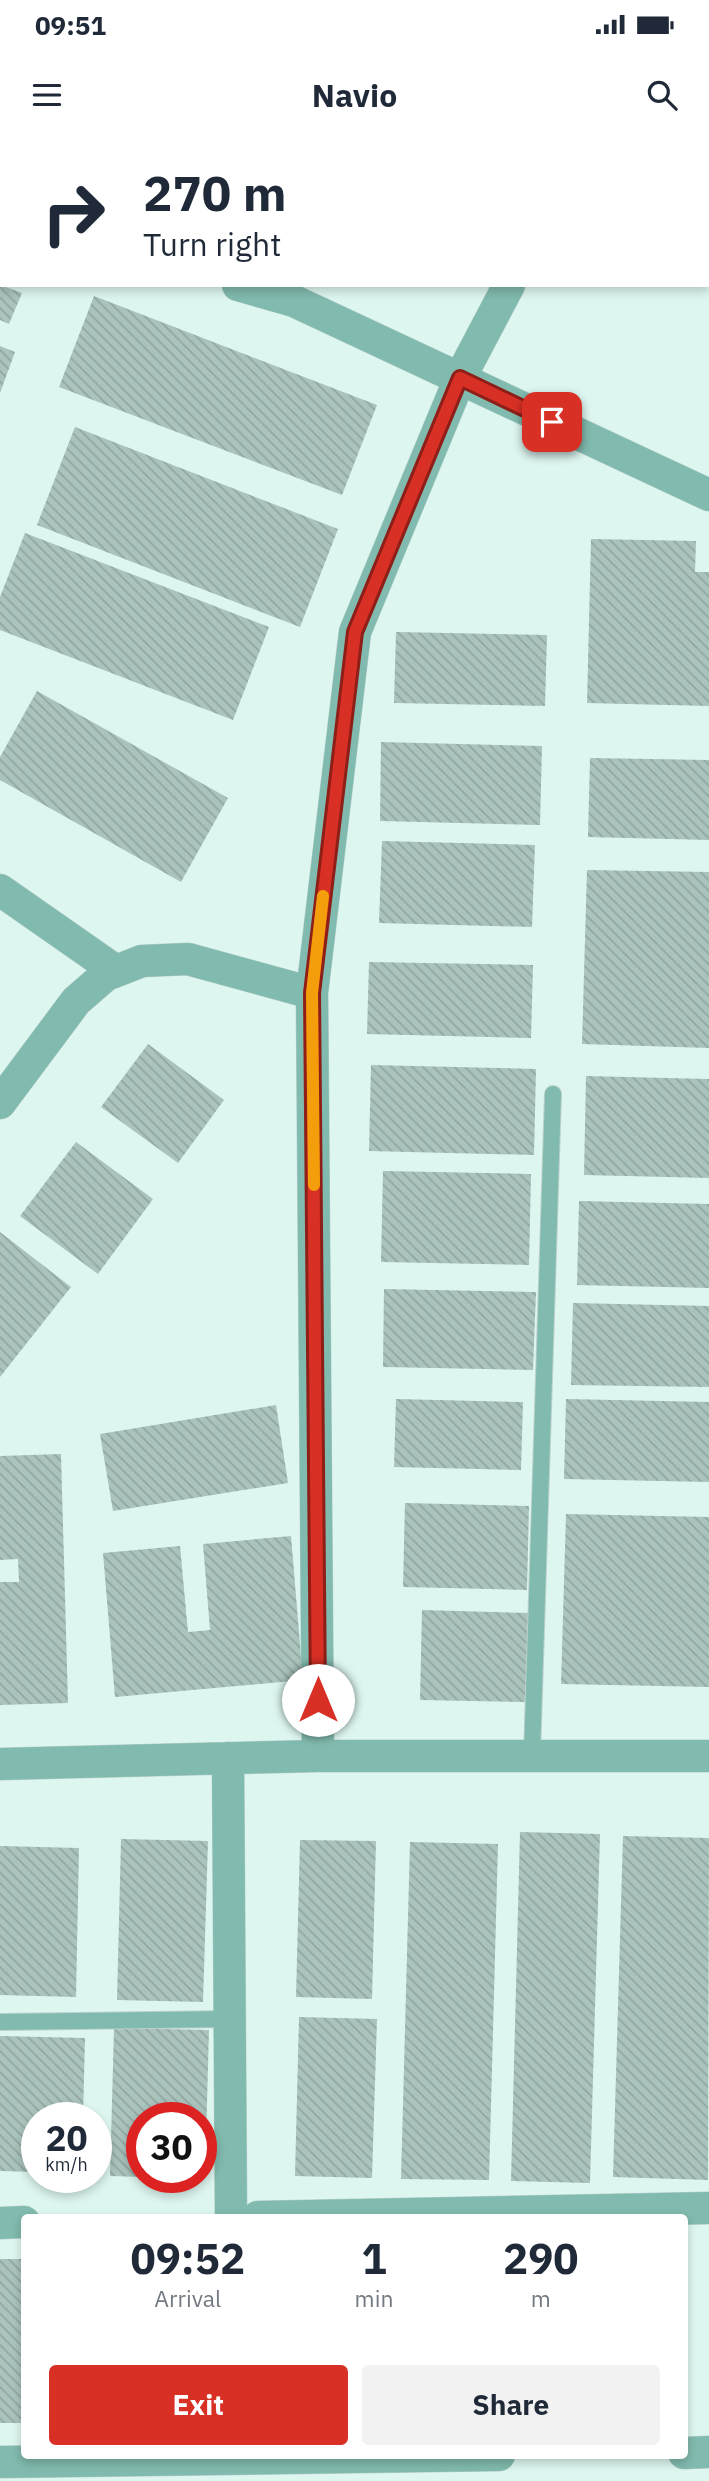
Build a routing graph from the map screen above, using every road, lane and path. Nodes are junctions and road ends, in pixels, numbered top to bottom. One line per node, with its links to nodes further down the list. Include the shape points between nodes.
1 (245, 287): 3 (street, via 294,300)
2 (508, 287): 3 (street)
3 (460, 378): 4 (street); 7 (street, via 355,632)
4 (709, 495)
5 (3, 898): 6 (street)
6 (116, 971): 7 (street, via 142,961 188,959); 9 (street, via 76,1001)
7 (312, 993): 11 (street)
8 (553, 1094): 10 (lane)
9 (0, 1103)
10 (532, 1755): 11 (street); 12 (street)
11 (318, 1756): 13 (street)
12 (709, 1756)
13 (228, 1758): 14 (street); 15 (street)
14 (0, 1764)
15 (230, 2019): 16 (lane); 18 (street)
16 (0, 2022)
17 (709, 2208): 19 (street)
18 (231, 2214)
19 (408, 2214)
20 (0, 2222): 21 (street)
21 (21, 2222)
22 (709, 2452): 23 (street)
23 (688, 2453)
24 (142, 2459): 25 (street)
25 (0, 2462)

